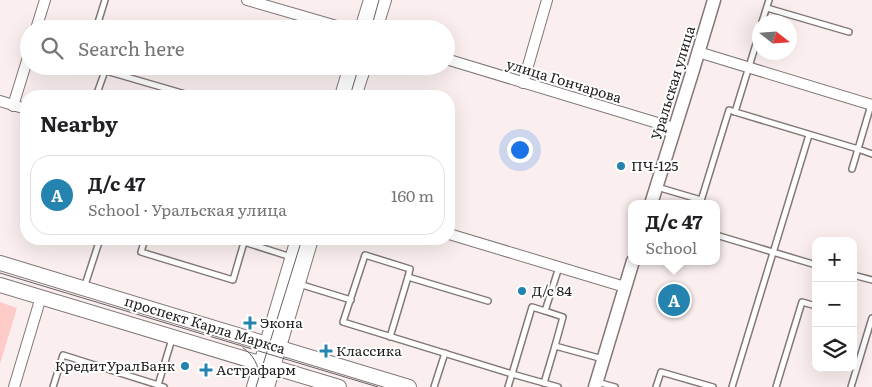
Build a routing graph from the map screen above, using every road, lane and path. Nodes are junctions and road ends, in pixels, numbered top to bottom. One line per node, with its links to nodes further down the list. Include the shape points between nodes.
1 (45, 0): 11 (street)
2 (105, 0): 12 (lane)
3 (247, 0): 13 (street)
4 (371, 0): 14 (main road)
5 (384, 0): 15 (main road)
6 (547, 0): 26 (street)
7 (714, 0): 17 (street, Уральская улица)
8 (769, 0): 9 (lane)
9 (767, 8): 10 (lane); 16 (lane)
10 (764, 15)
11 (40, 20)
12 (99, 20)
13 (316, 20)
14 (365, 20)
15 (378, 20)
16 (848, 32)
17 (698, 52): 20 (street); 36 (street, Уральская улица)
18 (752, 58): 20 (lane)
19 (455, 62): 26 (street, улица Гончарова)
20 (749, 68): 32 (street); 35 (lane)
21 (23, 75): 33 (street)
22 (103, 75): 27 (lane)
23 (118, 75): 28 (lane)
24 (348, 75): 29 (main road)
25 (361, 75): 30 (main road)
26 (523, 83): 36 (street, улица Гончарова)
27 (98, 90)
28 (171, 90)
29 (344, 90)
30 (356, 90)
31 (0, 101): 33 (street)
32 (872, 105): 38 (lane)
33 (14, 106): 34 (street)
34 (20, 108)
35 (735, 112): 37 (lane); 44 (lane, via 729,110)
36 (674, 128): 41 (street, Уральская улица)
37 (809, 135): 38 (lane); 53 (lane)
38 (858, 149): 39 (lane); 40 (lane)
39 (872, 154)
40 (852, 169)
41 (656, 187): 42 (street, Уральская улица); 43 (lane)
42 (652, 200)
43 (695, 200)
44 (702, 200)
45 (455, 236): 58 (street)
46 (720, 236): 53 (lane)
47 (98, 245): 65 (lane)
48 (143, 245): 49 (lane, via 141,252 233,280)
49 (244, 245)
50 (257, 245): 54 (lane)
51 (296, 245): 54 (main road)
52 (309, 245): 62 (main road)
53 (774, 252): 55 (lane); 96 (lane)
54 (292, 257): 74 (main road)
55 (812, 263)
56 (0, 264): 65 (main road, проспект Карла Маркса)
57 (632, 265): 64 (street)
58 (559, 267): 64 (street); 70 (lane)
59 (857, 276): 61 (lane)
60 (408, 277): 67 (lane, via 410,269 365,255); 68 (lane); 73 (lane)
61 (872, 280)
62 (298, 283): 67 (lane); 74 (main road)
63 (0, 285): 66 (main road, проспект Карла Маркса)
64 (625, 287): 77 (street)
65 (84, 289): 74 (main road, проспект Карла Маркса)
66 (41, 297): 72 (main road, проспект Карла Маркса); 83 (street)
67 (351, 300): 73 (lane, via 343,322)
68 (488, 301)
69 (812, 305): 97 (lane, via 802,302)
70 (545, 311): 75 (lane, via 563,317); 79 (lane, via 532,307)
71 (872, 318): 98 (lane)
72 (173, 337): 78 (main road, проспект Карла Маркса); 82 (lane)
73 (390, 337): 76 (lane)
74 (272, 345): 78 (main road); 89 (main road, проспект Карла Маркса)
75 (555, 346): 77 (lane); 80 (lane)
76 (445, 353): 79 (lane); 90 (lane)
77 (604, 359): 81 (street)
78 (266, 365): 86 (main road); 87 (main road); 88 (main road, проспект Карла Маркса)
79 (512, 374): 80 (lane); 91 (lane)
80 (544, 383): 92 (lane)
81 (596, 384): 93 (lane)
82 (158, 385): 84 (lane, via 63,355); 85 (lane)
83 (14, 387)
84 (53, 387)
85 (164, 387)
86 (254, 387)
87 (267, 387)
88 (339, 387)
89 (409, 387)
90 (434, 387)
91 (508, 387)
92 (558, 387)
93 (615, 387)
94 (656, 387): 95 (lane, via 661,372)
95 (713, 387)
96 (732, 387)
97 (776, 387)
98 (851, 387)

